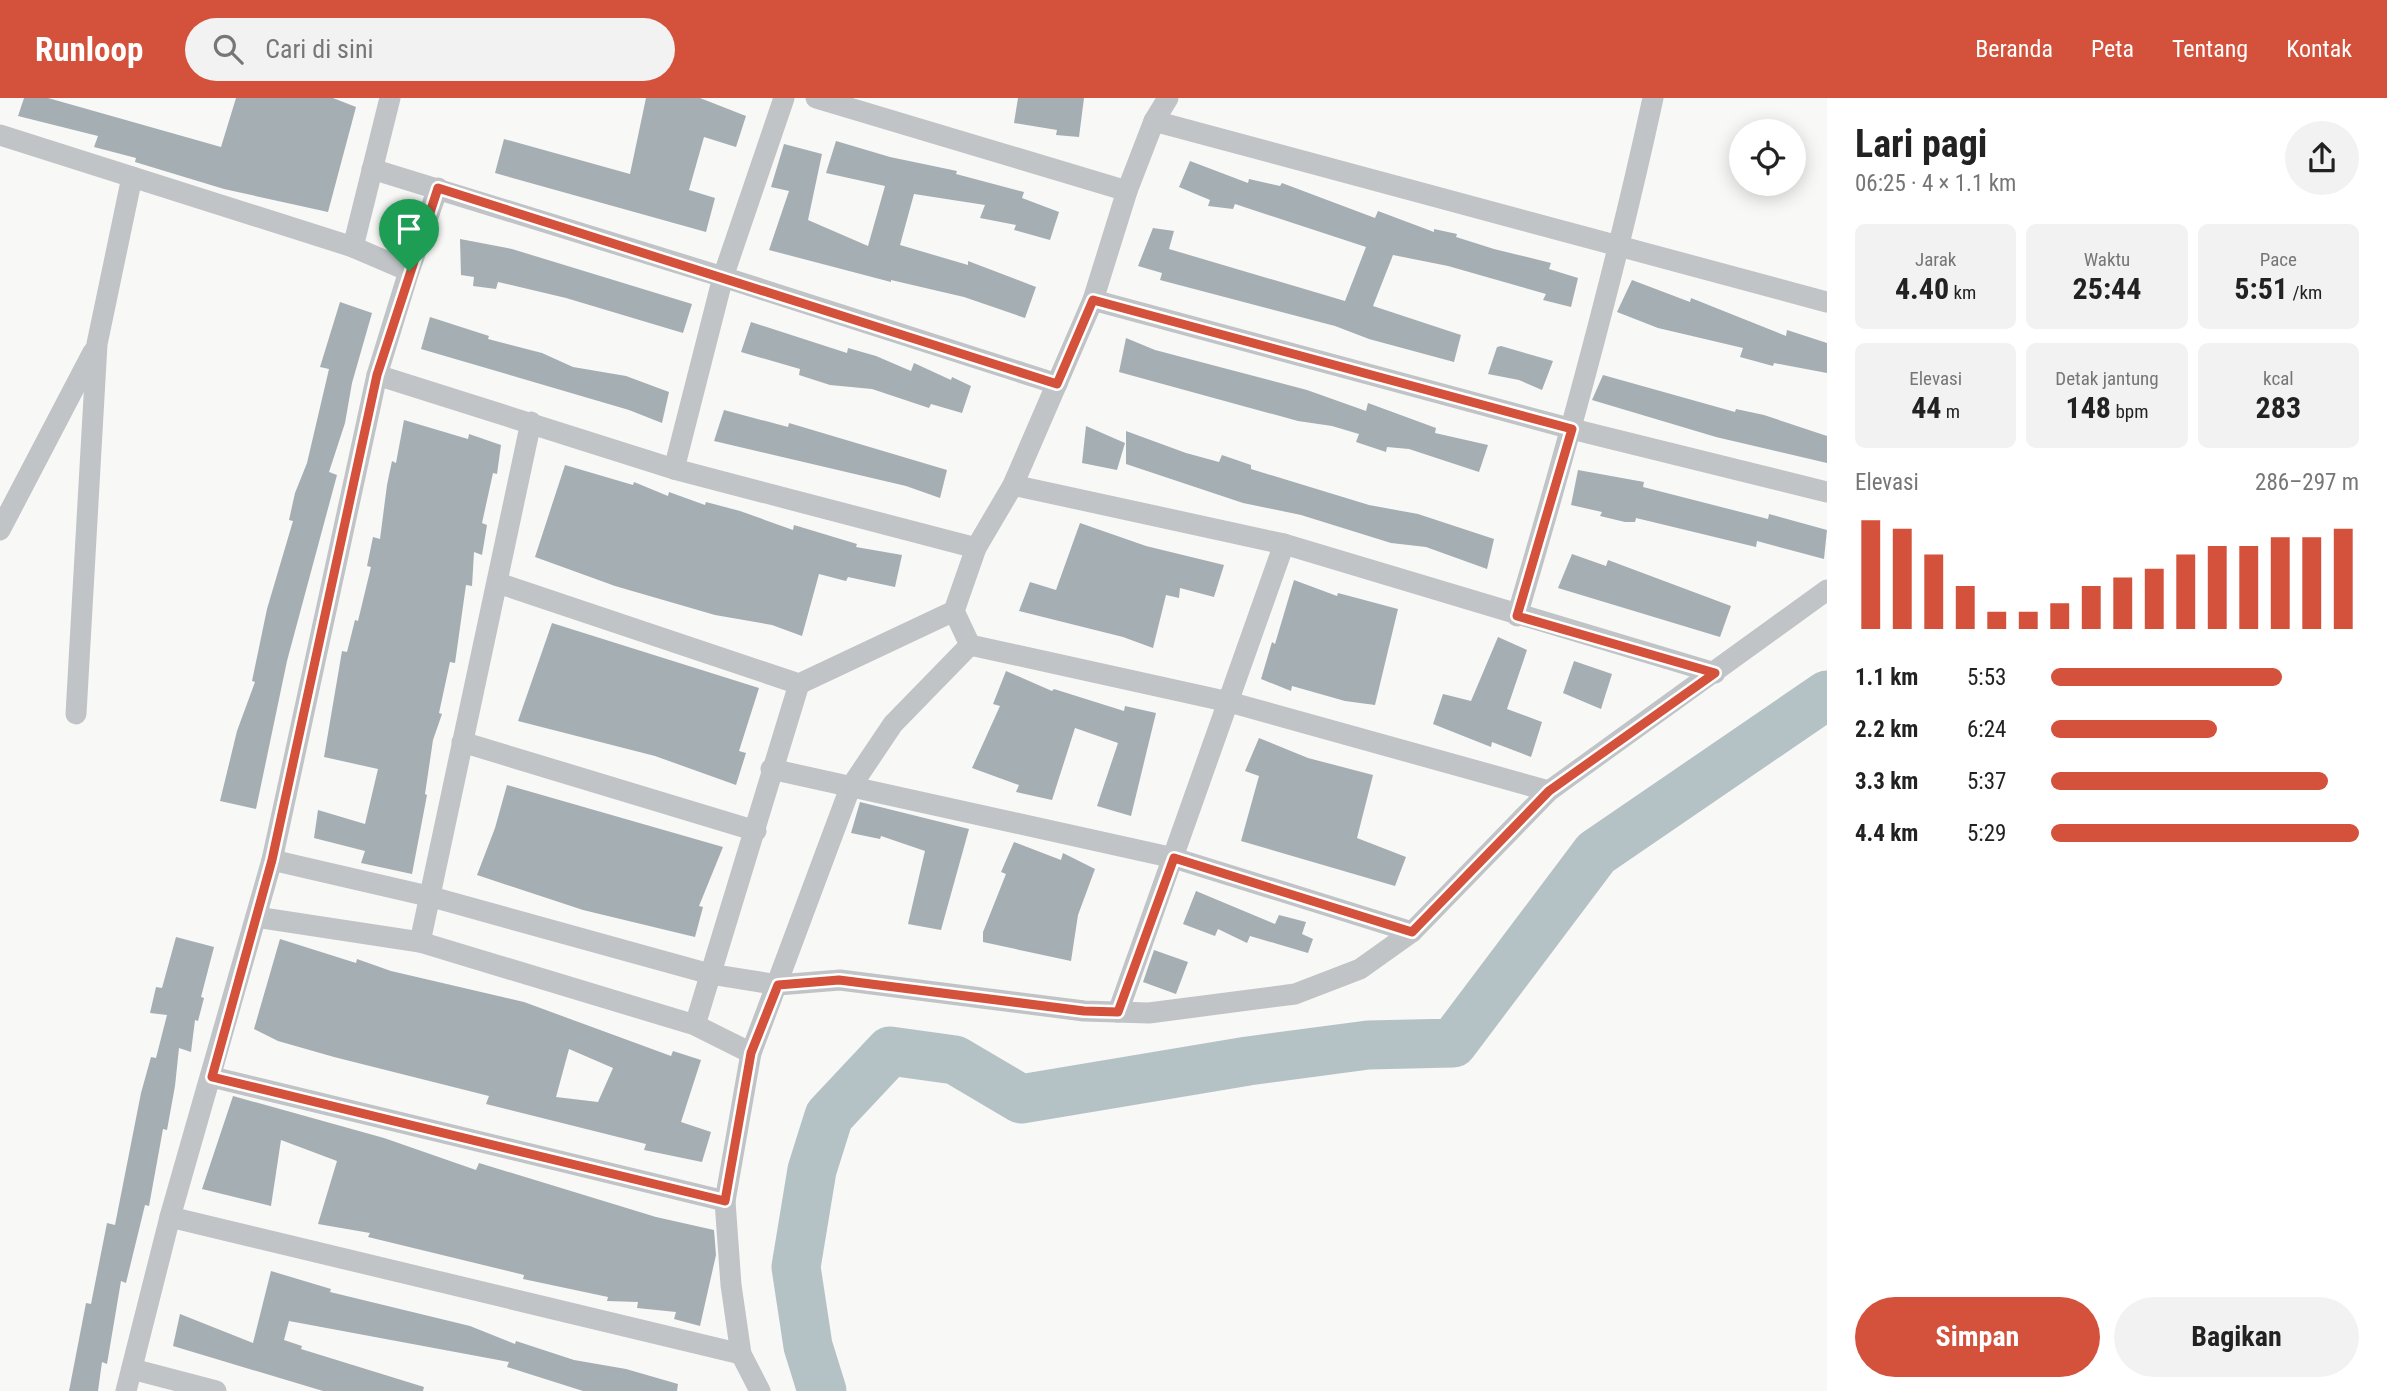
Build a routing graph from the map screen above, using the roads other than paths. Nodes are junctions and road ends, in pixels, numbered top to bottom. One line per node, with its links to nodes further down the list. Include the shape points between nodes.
1 (390, 98): 8 (street)
2 (784, 98): 15 (street)
3 (816, 98): 11 (street)
4 (1168, 98): 6 (street)
5 (1653, 98): 12 (street)
6 (1154, 121): 11 (street); 12 (street)
7 (0, 135): 9 (street)
8 (372, 169): 10 (street); 13 (street)
9 (132, 177): 13 (street); 18 (street)
10 (438, 188): 14 (street); 15 (street)
11 (1127, 191): 16 (street)
12 (1621, 246): 17 (street); 22 (street)
13 (353, 247): 14 (street)
14 (409, 271): 19 (street)
15 (723, 277): 20 (street); 23 (street)
16 (1093, 300): 20 (street); 22 (street)
17 (1827, 302)
18 (97, 344): 26 (street); 37 (street)
19 (377, 375): 21 (street); 44 (street)
20 (1057, 384): 24 (street)
21 (531, 422): 23 (street); 29 (street)
22 (1572, 429): 25 (street); 32 (street)
23 (674, 469): 28 (street)
24 (1013, 485): 27 (street); 28 (street)
25 (1827, 492)
26 (0, 530)
27 (1284, 544): 32 (street); 36 (street)
28 (976, 548): 31 (street)
29 (498, 583): 35 (street); 38 (street)
30 (1827, 590): 34 (street)
31 (954, 611): 33 (street); 35 (street)
32 (1517, 616): 34 (street)
33 (970, 645): 36 (street); 40 (street, via 893,724)
34 (1715, 673): 41 (street)
35 (799, 684): 39 (street)
36 (1229, 702): 41 (street); 43 (street)
37 (76, 714)
38 (462, 742): 42 (street); 45 (street)
39 (771, 769): 40 (street); 42 (street)
40 (850, 788): 43 (street); 50 (street)
41 (1549, 791): 47 (street)
42 (756, 831): 49 (street)
43 (1174, 858): 47 (street); 51 (street)
44 (272, 860): 45 (street); 46 (street)
45 (432, 897): 48 (street); 49 (street)
46 (256, 917): 48 (street); 54 (street)
47 (1412, 932): 51 (street, via 1360,969 1295,994 1149,1013)
48 (420, 942): 52 (street)
49 (710, 974): 50 (street); 52 (street)
50 (778, 985): 51 (street, via 839,980); 53 (street)
51 (1118, 1012)
52 (695, 1025): 53 (street)
53 (751, 1053): 55 (street)
54 (212, 1077): 55 (street); 56 (street)
55 (725, 1201): 57 (street)
56 (170, 1217): 57 (street); 58 (street)
57 (741, 1354): 61 (street)
58 (132, 1369): 59 (street); 60 (street)
59 (127, 1391)
60 (216, 1391)
61 (760, 1391)

